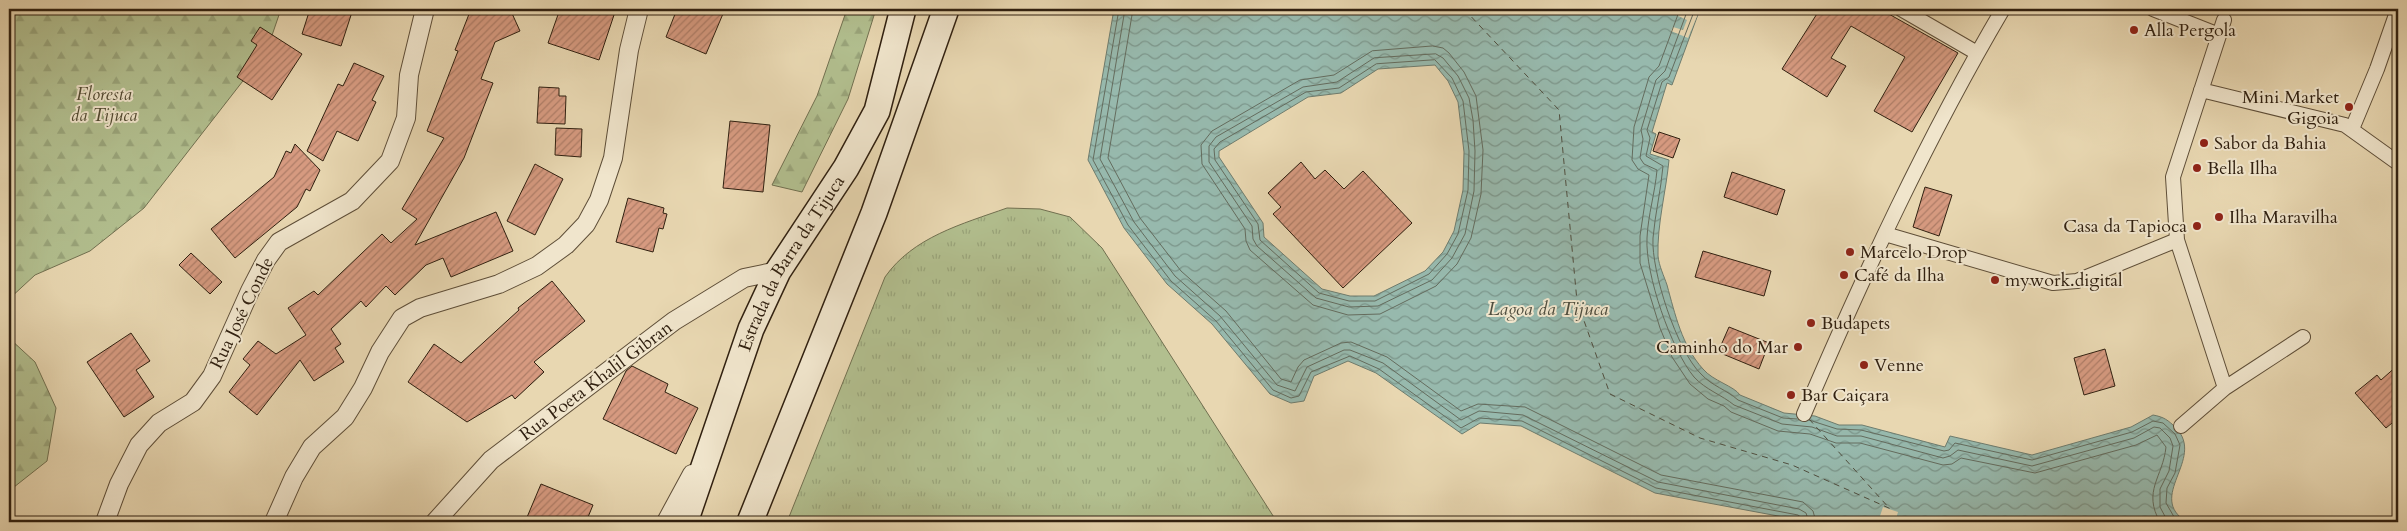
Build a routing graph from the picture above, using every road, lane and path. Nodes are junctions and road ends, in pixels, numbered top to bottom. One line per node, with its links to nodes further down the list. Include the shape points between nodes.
1 (425, 9): 23 (street, Rua José Conde, via 409,75 406,118 390,161 352,201 279,242 250,290 212,376 193,402 158,423 139,445 119,484)
2 (639, 9): 24 (street, via 629,50 613,158 599,200 586,224 566,246 537,266 499,284 420,308 402,318 345,416 312,447 298,469)
3 (903, 9): 17 (main road, Estrada da Barra da Tijuca, via 877,111 846,168)
4 (946, 9): 28 (main road, via 874,213)
5 (1901, 9): 11 (street)
6 (2003, 9): 11 (street)
7 (2153, 9): 10 (street)
8 (2398, 9): 13 (street)
9 (2224, 20): 10 (street)
10 (2219, 34): 12 (street)
11 (1977, 53): 15 (street)
12 (2201, 90): 13 (street, via 2335,122); 16 (street, via 2173,177)
13 (2352, 129): 14 (street)
14 (2398, 163)
15 (1884, 234): 16 (street, via 2059,283 2076,281); 20 (street)
16 (2177, 240): 19 (street)
17 (778, 271): 21 (main road, Estrada da Barra da Tijuca, via 751,329); 25 (street, Rua Poeta Khalil Gibran, via 744,278 674,321 491,460)
18 (2303, 337): 19 (street)
19 (2225, 388): 22 (street)
20 (1804, 414)
21 (720, 423): 26 (street); 27 (main road, Estrada da Barra da Tijuca)
22 (2180, 426)
23 (105, 522)
24 (274, 522)
25 (435, 522)
26 (666, 522)
27 (685, 522)
28 (750, 522)

